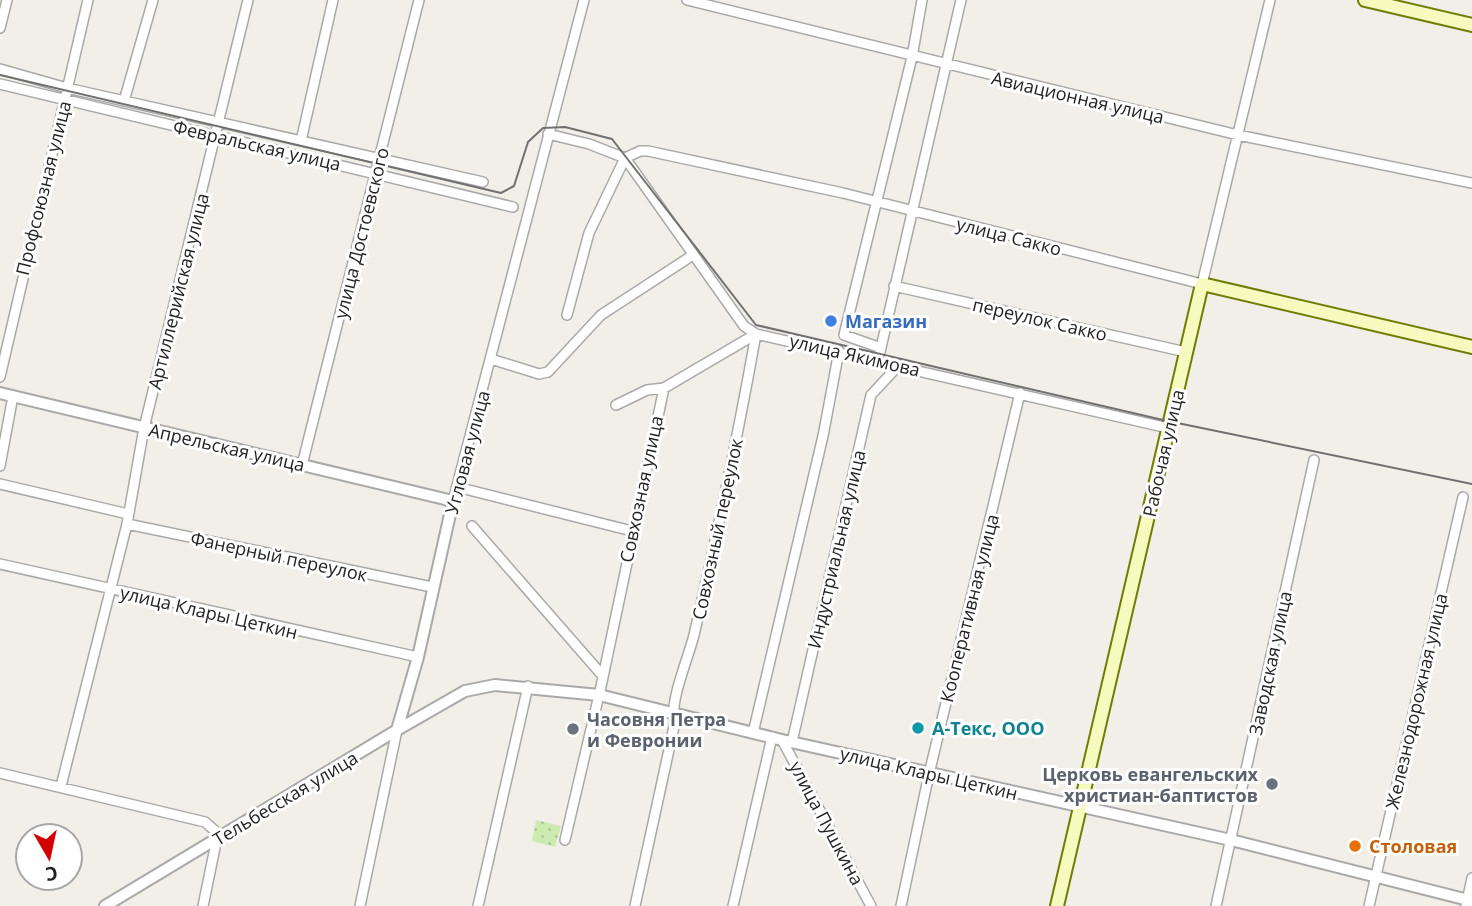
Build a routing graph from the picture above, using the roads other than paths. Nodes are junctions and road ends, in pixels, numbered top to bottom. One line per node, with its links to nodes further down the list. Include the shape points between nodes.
1 (7, 0): 14 (street)
2 (88, 0): 19 (street, Профсоюзная улица)
3 (153, 0): 21 (street)
4 (248, 0): 22 (street, Артиллерийская улица)
5 (333, 0): 26 (street)
6 (419, 0): 28 (street, улица Достоевского)
7 (584, 0): 23 (street, Угловая улица)
8 (687, 0): 15 (street, Авиационная улица)
9 (922, 0): 15 (street)
10 (961, 0): 16 (street)
11 (1270, 0): 25 (street, Рабочая улица)
12 (1364, 0): 13 (main road)
13 (1472, 25)
14 (0, 28)
15 (912, 57): 16 (street, Авиационная улица); 32 (street)
16 (948, 66): 25 (street, Авиационная улица); 34 (street)
17 (0, 69): 19 (street)
18 (0, 84): 20 (street, Февральская улица)
19 (67, 88): 20 (street, Профсоюзная улица); 21 (street)
20 (65, 100): 24 (street, Февральская улица); 47 (street, Профсоюзная улица)
21 (124, 101): 22 (street)
22 (219, 124): 24 (street, Артиллерийская улица); 26 (street)
23 (548, 134): 27 (street, улица Сакко); 44 (street, Угловая улица)
24 (217, 135): 29 (street, Февральская улица); 53 (street, Артиллерийская улица)
25 (1238, 135): 31 (street, Авиационная улица); 36 (street, Рабочая улица)
26 (301, 141): 28 (street)
27 (625, 158): 32 (street, улица Сакко, via 648,151); 35 (street); 38 (street, via 589,233)
28 (380, 160): 29 (street, улица Достоевского); 30 (street)
29 (375, 173): 33 (street, Февральская улица); 56 (street, улица Достоевского)
30 (483, 182)
31 (1472, 183)
32 (876, 202): 34 (street, улица Сакко); 40 (street, via 844,335)
33 (513, 206)
34 (914, 213): 36 (street, улица Сакко); 37 (street)
35 (694, 255): 39 (street, via 744,326); 44 (street, via 601,315 548,372 539,374)
36 (1202, 284): 41 (main road, улица Сакко); 43 (main road, Рабочая улица)
37 (894, 286): 40 (street); 43 (street, переулок Сакко)
38 (567, 315)
39 (756, 334): 42 (street, улица Якимова); 48 (street); 74 (street, Совхозный переулок, via 723,513)
40 (881, 348): 45 (street)
41 (1472, 348)
42 (839, 351): 45 (street, улица Якимова); 76 (street)
43 (1186, 352): 54 (main road, Рабочая улица)
44 (491, 359): 59 (street, Угловая улица)
45 (878, 360): 46 (street, улица Якимова)
46 (899, 365): 50 (street, улица Якимова); 77 (street, Индустриальная улица, via 871,395)
47 (0, 377)
48 (664, 388): 52 (street, via 647,390); 65 (street, Совхозная улица)
49 (0, 393): 51 (street, Апрельская улица)
50 (1020, 393): 54 (street, улица Якимова); 79 (street, Кооперативная улица)
51 (13, 396): 53 (street, Апрельская улица); 57 (street)
52 (616, 405)
53 (144, 428): 56 (street, Апрельская улица); 62 (street, Артиллерийская улица)
54 (1168, 428): 81 (main road, Рабочая улица)
55 (1314, 460): 84 (street, Заводская улица)
56 (302, 465): 61 (street, Апрельская улица)
57 (0, 467)
58 (0, 484): 62 (street)
59 (457, 487): 61 (street, Угловая улица); 65 (street)
60 (1463, 497): 85 (street, Железнодорожная улица)
61 (453, 501): 67 (street, Угловая улица)
62 (128, 514): 63 (street, Артиллерийская улица)
63 (127, 524): 67 (street, Фанерный переулок); 68 (street, Артиллерийская улица)
64 (472, 526): 70 (street)
65 (632, 531): 70 (street, Совхозная улица)
66 (0, 564): 68 (street, улица Клары Цеткин)
67 (432, 587): 69 (street, Угловая улица)
68 (110, 590): 69 (street, улица Клары Цеткин); 80 (street, Артиллерийская улица)
69 (418, 657): 75 (street, Угловая улица)
70 (603, 674): 73 (street, Совхозная улица)
71 (528, 686): 72 (street, улица Клары Цеткин, via 495,685); 73 (street, улица Клары Цеткин); 91 (street)
72 (466, 691): 75 (street, Тельбесская улица)
73 (599, 696): 74 (street, улица Клары Цеткин); 83 (street, Совхозная улица)
74 (673, 718): 76 (street, улица Клары Цеткин); 92 (street, Совхозный переулок)
75 (397, 730): 82 (street, Тельбесская улица); 90 (street, Угловая улица)
76 (753, 733): 77 (street, улица Клары Цеткин)
77 (782, 740): 79 (street, улица Клары Цеткин); 93 (street, Индустриальная улица); 94 (street, улица Пушкина)
78 (0, 773): 80 (street)
79 (929, 774): 81 (street, улица Клары Цеткин); 95 (street, Кооперативная улица)
80 (61, 786): 82 (street, via 205,822)
81 (1080, 807): 84 (street, улица Клары Цеткин); 96 (main road, Рабочая улица)
82 (219, 837): 88 (street, Тельбесская улица); 89 (street)
83 (565, 840)
84 (1231, 840): 85 (street, улица Клары Цеткин); 97 (street, Заводская улица)
85 (1376, 877): 87 (street, улица Клары Цеткин); 98 (street, Железнодорожная улица)
86 (1472, 878): 87 (street)
87 (1468, 902)
88 (105, 906)
89 (203, 906)
90 (360, 906)
91 (478, 906)
92 (635, 906)
93 (733, 906)
94 (872, 906)
95 (901, 906)
96 (1058, 906)
97 (1216, 906)
98 (1369, 906)

